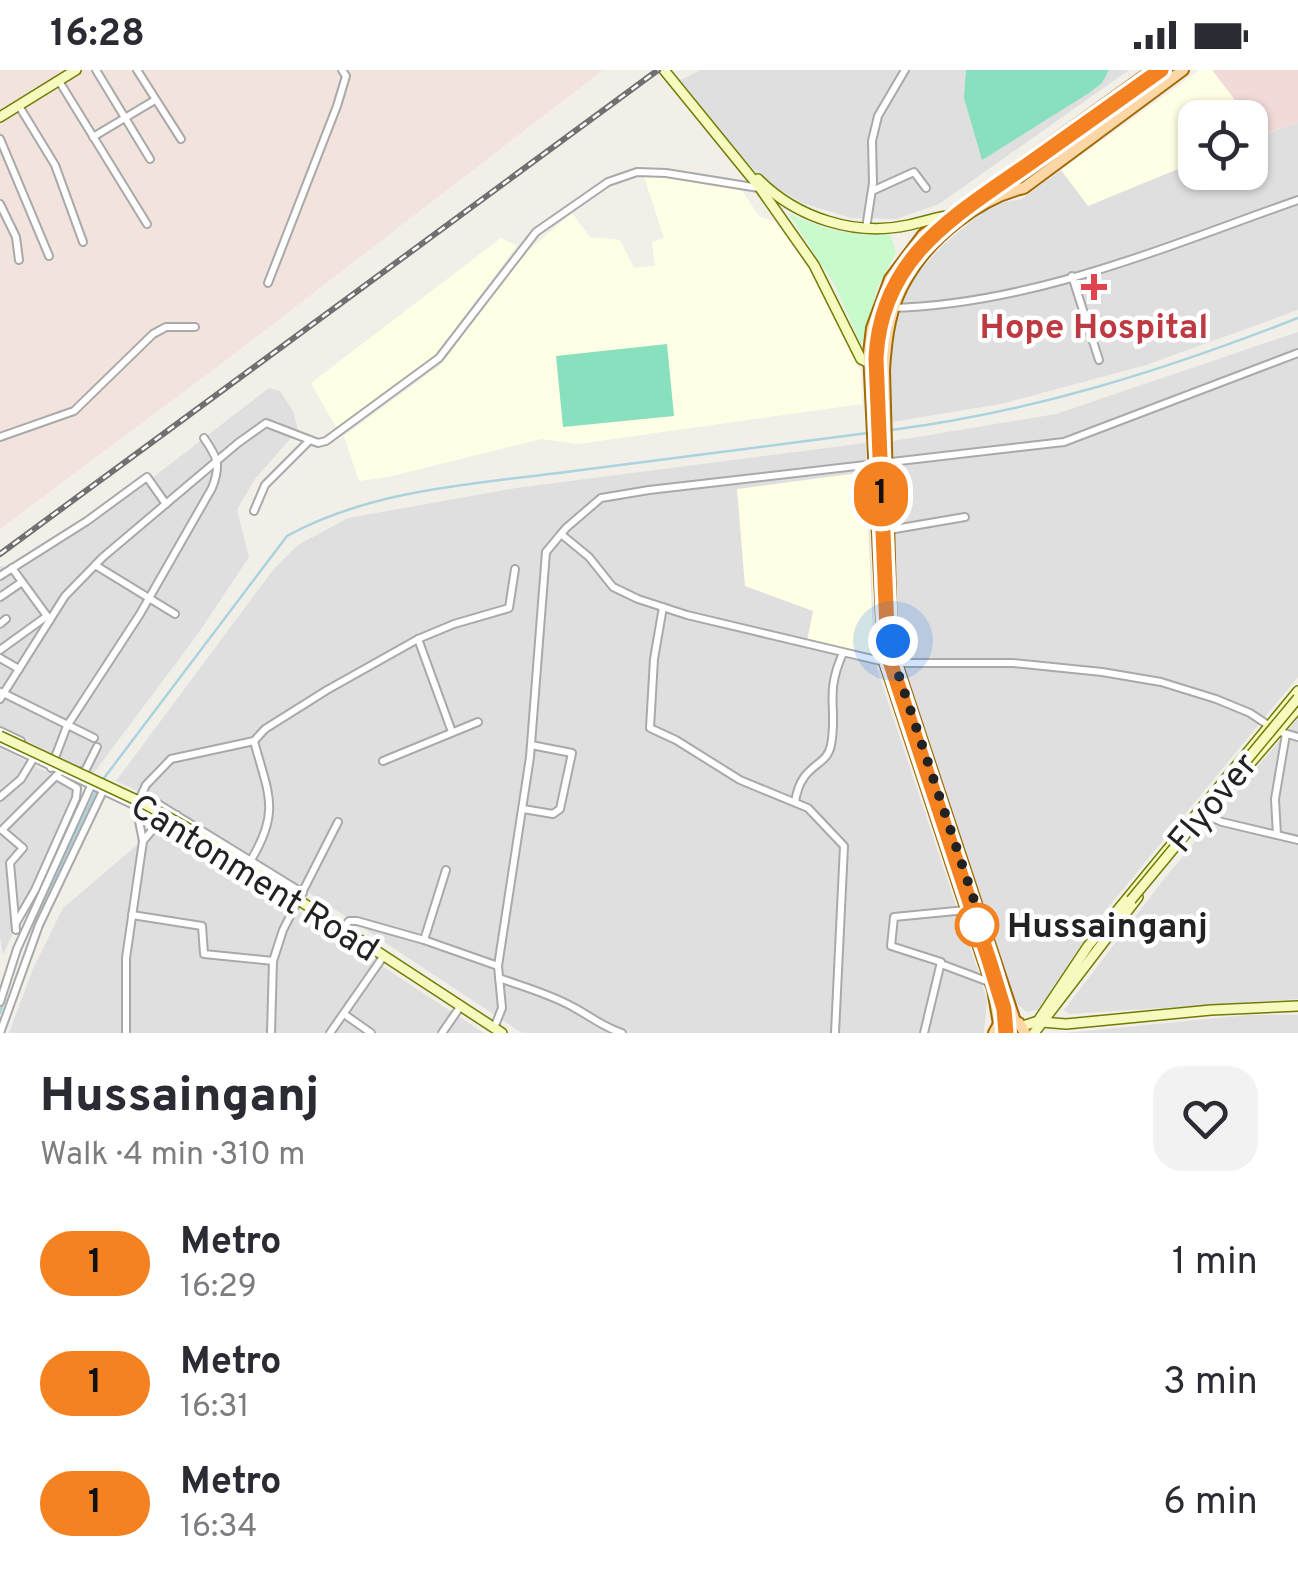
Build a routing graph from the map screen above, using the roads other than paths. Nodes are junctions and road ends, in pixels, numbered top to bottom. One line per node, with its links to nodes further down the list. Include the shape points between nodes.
1 (76, 70): 9 (main road)
2 (96, 70): 13 (street)
3 (137, 70): 10 (street)
4 (342, 70): 32 (street, via 337,106)
5 (668, 70): 19 (main road); 27 (main road, via 779,196 816,218)
6 (905, 70): 22 (street, via 878,116)
7 (1153, 70): 18 (main road)
8 (1183, 70): 21 (main road, via 1024,188)
9 (58, 81): 11 (main road); 14 (street)
10 (156, 100): 13 (street); 16 (street)
11 (19, 106): 12 (main road); 28 (street, via 55,165)
12 (0, 117)
13 (125, 118): 14 (street); 17 (street)
14 (93, 137): 26 (street)
15 (0, 140): 29 (street)
16 (181, 140)
17 (150, 159)
18 (1004, 178): 21 (main road); 25 (main road)
19 (760, 188): 38 (main road); 42 (street, via 666,173 637,172 608,182 536,232 440,358 326,441)
20 (926, 188): 22 (street, via 914,172)
21 (1011, 191): 34 (main road, via 942,237 907,276)
22 (871, 192): 27 (street)
23 (1298, 200): 31 (street)
24 (0, 204): 30 (street)
25 (950, 216): 27 (main road); 33 (main road, via 904,258)
26 (147, 224)
27 (866, 228)
28 (83, 242)
29 (48, 256)
30 (20, 260)
31 (1072, 276): 34 (street, via 948,306); 37 (street)
32 (268, 283)
33 (878, 308): 34 (street); 38 (main road)
34 (894, 308): 39 (main road)
35 (194, 328): 40 (street, via 166,327 153,334 74,412)
36 (1298, 354): 45 (street, via 1064,442)
37 (1099, 360)
38 (870, 364): 39 (main road); 44 (main road)
39 (884, 370): 45 (main road)
40 (1, 435)
41 (204, 438): 43 (street)
42 (314, 441): 43 (street, via 266,423); 47 (street, via 266,485)
43 (219, 459): 46 (street); 57 (street, via 212,488)
44 (874, 464): 45 (street); 50 (street, via 601,498); 64 (main road, via 880,631)
45 (888, 464): 49 (main road)
46 (166, 504): 51 (street); 52 (street, via 147,477)
47 (254, 511)
48 (965, 517): 49 (street)
49 (889, 530): 64 (main road)
50 (560, 534): 58 (street, via 613,586); 78 (street, via 546,552)
51 (96, 565): 57 (street); 60 (street)
52 (12, 568): 54 (street); 55 (street)
53 (515, 569): 61 (street, via 508,608)
54 (0, 576)
55 (22, 582): 56 (street); 60 (street)
56 (0, 598)
57 (149, 598): 59 (street); 71 (street)
58 (662, 608): 62 (street); 90 (street, via 650,728 740,780)
59 (175, 614)
60 (48, 618): 63 (street); 65 (street)
61 (418, 639): 73 (street); 77 (street)
62 (843, 653): 64 (street); 90 (street, via 830,689 832,748 802,776)
63 (0, 654): 65 (street)
64 (890, 663): 72 (street, via 1013,663 1160,682 1250,713); 80 (main road)
65 (19, 669): 67 (street)
66 (1298, 691): 72 (main road)
67 (1, 694): 71 (street)
68 (1298, 698): 105 (main road, Flyover, bridge)
69 (1298, 708): 72 (main road)
70 (478, 722): 73 (street)
71 (68, 724): 76 (street); 81 (street)
72 (1277, 731): 75 (street); 93 (main road); 97 (street)
73 (452, 732): 83 (street)
74 (0, 736): 81 (street); 82 (street); 102 (main road, Cantonment Road, bridge, via 145,804)
75 (1298, 736)
76 (94, 738)
77 (254, 740): 88 (street, via 171,759); 100 (street, via 270,819)
78 (531, 744): 92 (street); 92 (street, via 572,754 560,809)
79 (96, 747): 81 (street, via 84,773)
80 (921, 757): 103 (main road); 119 (main road)
81 (54, 758): 84 (street)
82 (33, 759): 84 (street); 89 (street)
83 (382, 761)
84 (50, 768): 85 (street)
85 (58, 774): 85 (street, via 2,830 23,848 10,863 16,927 76,798 77,788); 86 (street)
86 (91, 786): 87 (street, bridge); 114 (street, via 16,950)
87 (103, 791): 91 (street); 123 (street, via 39,926)
88 (142, 794): 91 (street); 94 (street)
89 (0, 797)
90 (795, 802): 130 (street, via 818,816 845,849)
91 (136, 806): 95 (street); 99 (street)
92 (523, 809): 111 (street)
93 (1202, 814): 97 (street); 105 (main road)
94 (176, 815): 95 (street); 100 (street)
95 (164, 822): 99 (street); 102 (street)
96 (338, 822): 102 (street)
97 (1277, 835): 98 (street)
98 (1298, 840)
99 (143, 841): 104 (street)
100 (251, 860): 102 (street)
101 (446, 870): 107 (street)
102 (298, 899): 106 (main road, Cantonment Road); 109 (street)
103 (967, 910): 110 (street, via 894,916 890,946); 113 (main road)
104 (132, 914): 109 (street, via 202,926 204,954); 124 (street)
105 (1118, 916): 118 (main road)
106 (342, 930): 107 (street, via 357,921); 108 (main road, Cantonment Road)
107 (424, 940): 111 (street)
108 (383, 957): 116 (main road, Cantonment Road); 117 (street)
109 (273, 961): 122 (street)
110 (942, 964): 113 (street); 131 (street)
111 (498, 966): 112 (street)
112 (499, 978): 121 (street); 129 (street)
113 (990, 982): 120 (main road)
114 (0, 1002)
115 (1298, 1006): 118 (main road)
116 (460, 1007): 121 (main road, Cantonment Road); 128 (street)
117 (344, 1014): 126 (street); 127 (street)
118 (1041, 1022): 119 (main road); 132 (main road)
119 (1021, 1027): 120 (main road)
120 (997, 1029)
121 (498, 1031)
122 (271, 1032): 125 (street)
123 (0, 1033)
124 (126, 1033)
125 (282, 1033)
126 (330, 1033)
127 (371, 1033)
128 (442, 1033)
129 (622, 1033)
130 (836, 1033)
131 (924, 1033)
132 (1034, 1033)

